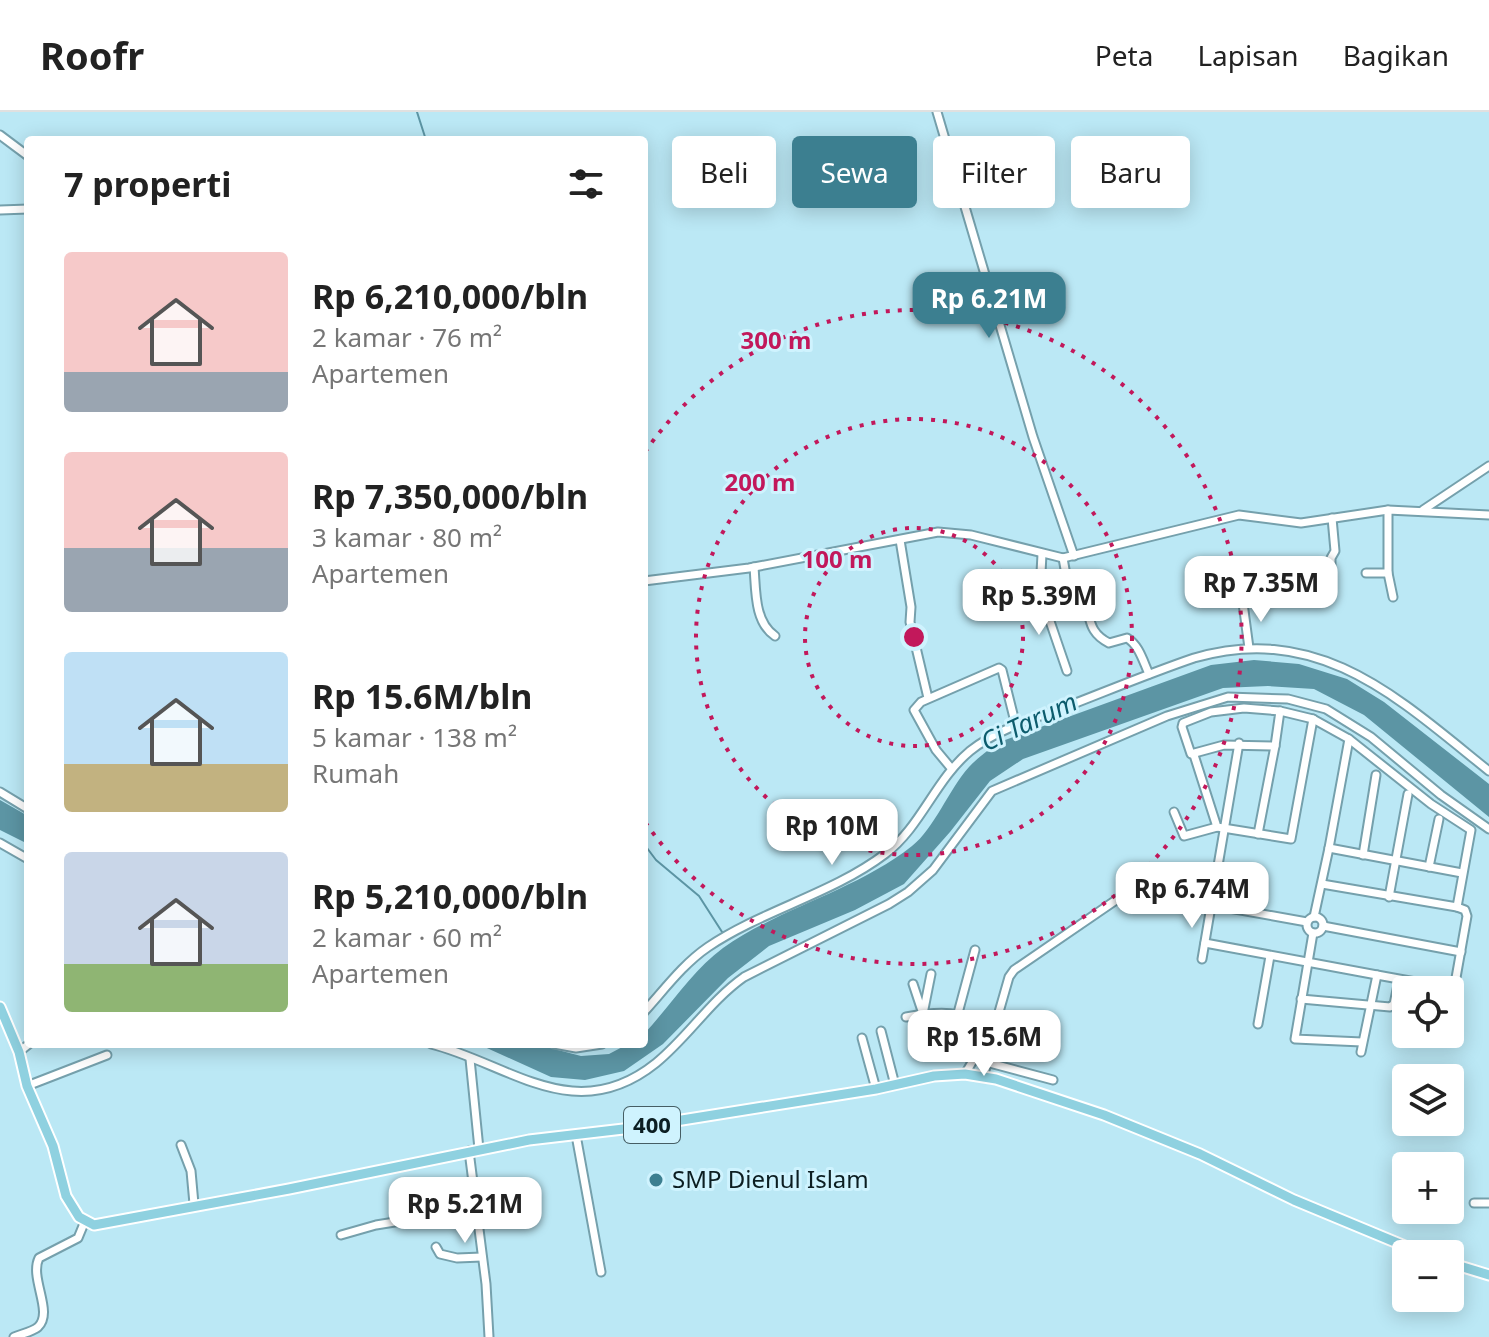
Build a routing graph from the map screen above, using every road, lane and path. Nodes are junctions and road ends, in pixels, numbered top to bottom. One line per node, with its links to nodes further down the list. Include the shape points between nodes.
1 (937, 112): 13 (street, via 1033,437)
2 (0, 135): 3 (street)
3 (24, 153)
4 (24, 209): 5 (street)
5 (0, 210)
6 (1489, 466): 8 (street)
7 (1388, 510): 8 (street); 10 (street); 18 (street)
8 (1423, 510): 9 (street)
9 (1489, 515)
10 (1332, 518): 13 (street, via 1287,522 1239,515); 19 (street)
11 (900, 540): 12 (street, via 938,532 961,534); 15 (street); 28 (street, via 910,622)
12 (1042, 554): 14 (street); 16 (street)
13 (1074, 556): 14 (street)
14 (1063, 558): 27 (street, via 1069,592 1080,597 1095,633 1109,643 1131,640)
15 (754, 567): 20 (street); 24 (street, via 759,612)
16 (1041, 573)
17 (1366, 573): 18 (street)
18 (1388, 573): 22 (street)
19 (1331, 577)
20 (648, 580)
21 (1040, 592): 26 (street)
22 (1393, 597)
23 (1243, 603): 25 (street)
24 (775, 636)
25 (1249, 648): 27 (street, via 1217,651); 37 (street, via 1300,652 1365,677)
26 (1067, 671)
27 (1149, 674): 31 (street)
28 (928, 698): 31 (street, via 999,668); 36 (street, via 914,709)
29 (1280, 711): 30 (street); 34 (street); 35 (street, via 1222,710 1183,723)
30 (1313, 719): 32 (street); 46 (street, via 1293,836 1288,840)
31 (1020, 724): 36 (street, via 971,750)
32 (1349, 739): 48 (street); 53 (street, via 1470,829)
33 (1239, 743): 34 (street); 35 (street); 44 (street)
34 (1275, 746): 46 (street)
35 (1194, 755): 44 (street)
36 (951, 768): 77 (street, via 906,834 884,855 726,935 681,970)
37 (1489, 771)
38 (1376, 775): 49 (street)
39 (0, 792): 41 (street)
40 (1408, 794): 51 (street)
41 (24, 807)
42 (1174, 812): 44 (street, via 1184,836)
43 (1439, 819): 52 (street)
44 (1222, 827): 46 (street); 54 (street)
45 (1489, 829): 93 (street, via 1371,737 1326,709 1263,697 1219,698 992,791 923,881 727,988 656,1062 620,1084 555,1090)
46 (1258, 834)
47 (0, 843): 50 (street)
48 (1329, 848): 49 (street); 55 (street)
49 (1363, 855): 51 (street)
50 (24, 857)
51 (1396, 861): 52 (street); 57 (street)
52 (1429, 867): 53 (street)
53 (1462, 873): 59 (street)
54 (1217, 874): 56 (street, via 1167,886); 58 (street)
55 (1322, 884): 57 (street); 60 (street)
56 (1156, 895): 58 (street); 83 (street, via 1119,898 1014,970)
57 (1389, 897): 59 (street)
58 (1213, 906): 60 (street); 63 (street)
59 (1457, 907): 65 (street, via 1467,916)
60 (1311, 919): 61 (street, via 1321,920); 62 (street, via 1307,927)
61 (1323, 926): 62 (street); 65 (street)
62 (1313, 933): 68 (street)
63 (1205, 943): 66 (street); 67 (street)
64 (975, 950): 79 (street)
65 (1461, 952): 71 (street)
66 (1270, 956): 68 (street); 82 (street)
67 (1202, 959)
68 (1307, 964): 70 (street); 74 (street)
69 (931, 974): 80 (street)
70 (1377, 975): 72 (street); 78 (street)
71 (1456, 976)
72 (1392, 978)
73 (913, 984): 80 (street)
74 (1301, 999): 78 (street); 86 (street, via 1295,1039)
75 (1392, 1006): 78 (street)
76 (0, 1007): 89 (main road)
77 (648, 1007)
78 (1369, 1007): 86 (street)
79 (958, 1013): 80 (street); 83 (street)
80 (923, 1014): 81 (street)
81 (906, 1017)
82 (1258, 1024)
83 (994, 1028): 94 (street); 95 (street)
84 (881, 1031): 99 (street)
85 (862, 1038): 101 (street)
86 (1362, 1042): 91 (street)
87 (24, 1048): 89 (street)
88 (441, 1048): 93 (street)
89 (19, 1052): 100 (main road)
90 (917, 1052): 94 (street, via 941,1050)
91 (1361, 1052)
92 (107, 1055): 100 (street)
93 (470, 1059): 104 (street)
94 (973, 1060): 95 (street); 96 (street)
95 (987, 1063): 97 (street); 98 (street)
96 (965, 1074): 97 (main road, 400); 99 (main road, 400)
97 (983, 1077): 111 (main road, 400, via 1152,1134)
98 (1053, 1080)
99 (895, 1085): 101 (main road, 400)
100 (27, 1086): 109 (main road, via 53,1146 66,1196)
101 (876, 1089): 102 (main road, 400)
102 (576, 1135): 104 (main road, 400); 115 (street)
103 (181, 1145): 108 (street, via 191,1171)
104 (474, 1150): 105 (street); 108 (main road, 400)
105 (476, 1203): 110 (street); 113 (street)
106 (1474, 1203): 107 (street)
107 (1489, 1203)
108 (194, 1204): 109 (main road, 400, via 102,1224)
109 (85, 1221): 117 (street, via 78,1238 39,1258 35,1269 43,1320)
110 (341, 1235)
111 (1392, 1241)
112 (436, 1247): 113 (street, via 440,1254 457,1258)
113 (482, 1257): 118 (street)
114 (1464, 1267): 116 (main road)
115 (601, 1272)
116 (1489, 1275)
117 (14, 1337)
118 (489, 1337)

